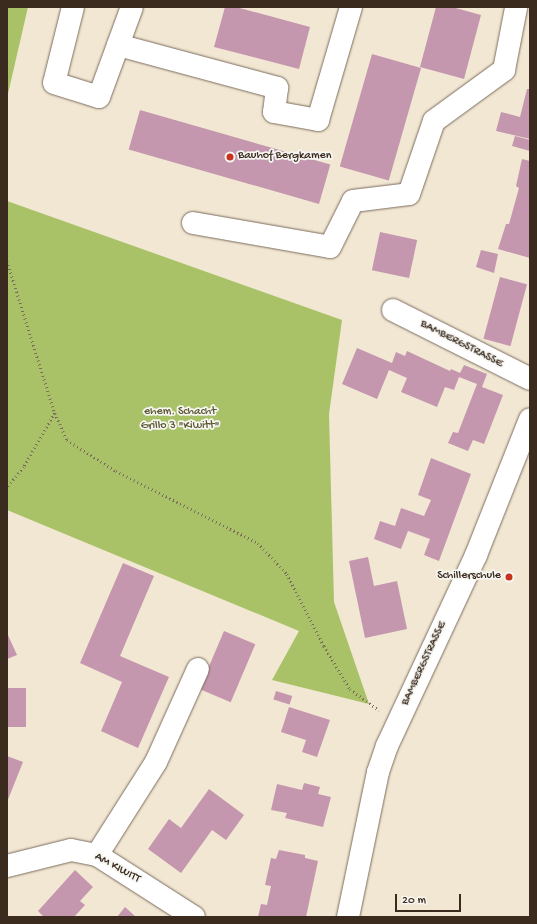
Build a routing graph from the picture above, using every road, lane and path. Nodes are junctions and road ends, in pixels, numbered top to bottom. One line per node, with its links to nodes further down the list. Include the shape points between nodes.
1 (73, 7): 5 (street, via 54,83 99,97)
2 (132, 7): 5 (street)
3 (351, 7): 5 (street, via 318,120 274,112 277,88)
4 (519, 9): 6 (street, via 504,70 434,121 409,194 352,201 330,247)
5 (118, 46)
6 (193, 223)
7 (7, 261): 10 (path)
8 (393, 310): 9 (street, BAMBERGSTRASSE)
9 (530, 379)
10 (55, 413): 12 (path, via 24,467); 14 (path, via 66,440 116,471 258,543 287,574 324,646 350,689)
11 (530, 419): 14 (street, BAMBERGSTRASSE, via 476,556)
12 (7, 487)
13 (198, 670): 15 (street, via 156,762)
14 (397, 723): 18 (street, BAMBERGSTRASSE, via 378,772)
15 (97, 855): 16 (street, AM KIWITT, via 71,850); 17 (street, AM KIWITT)
16 (7, 865)
17 (194, 917)
18 (348, 917)

